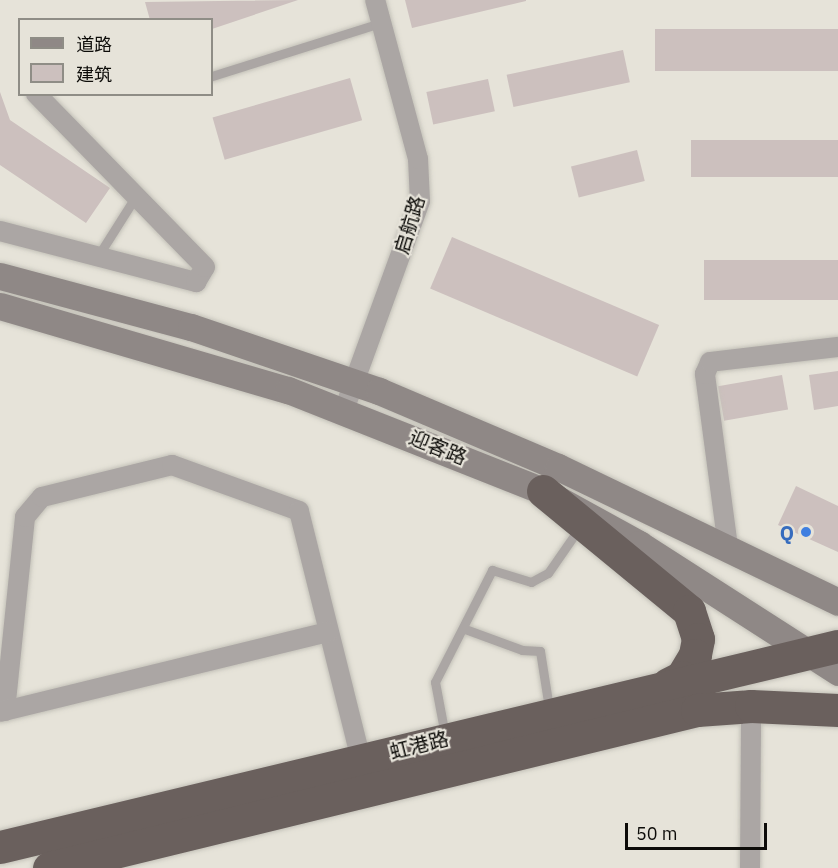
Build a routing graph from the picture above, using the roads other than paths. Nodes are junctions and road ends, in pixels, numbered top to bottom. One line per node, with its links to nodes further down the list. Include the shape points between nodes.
1 (375, 0): 2 (street, 启航路)
2 (380, 22): 3 (lane); 11 (street, 启航路, via 422,180 420,201)
3 (213, 76)
4 (38, 96): 5 (street)
5 (136, 196): 7 (lane); 7 (street, via 205,267 196,282)
6 (0, 231): 7 (street)
7 (98, 256)
8 (0, 276): 11 (main road, 迎客路, via 191,327)
9 (0, 306): 12 (main road, 迎客路, via 184,355)
10 (838, 347): 15 (street, via 710,362 705,374)
11 (354, 382): 12 (street, 启航路); 15 (main road, 迎客路, via 470,428)
12 (344, 410): 13 (main road, 迎客路)
13 (543, 491): 14 (highway); 20 (main road, 迎客路, via 639,544)
14 (583, 523): 17 (lane, via 548,573 531,582 492,570); 22 (highway, via 689,611 698,639 695,655 682,677)
15 (728, 547): 16 (main road, 迎客路)
16 (838, 602)
17 (465, 629): 26 (lane, via 522,650 540,651); 27 (lane, via 435,682)
18 (328, 632): 25 (street); 25 (street, via 299,512 172,465 42,497 25,517); 28 (street)
19 (838, 646): 20 (highway, 虹港路)
20 (805, 651): 21 (main road, 迎客路); 22 (highway, 虹港路)
21 (838, 672)
22 (668, 684): 26 (highway, 虹港路)
23 (752, 706): 24 (highway, 虹港路); 30 (highway, 虹港路, via 697,710); 31 (street)
24 (838, 710)
25 (2, 712)
26 (550, 713): 27 (highway, 虹港路)
27 (446, 738): 28 (highway, 虹港路)
28 (361, 759): 29 (highway, 虹港路)
29 (0, 847)
30 (49, 868)
31 (750, 868)

